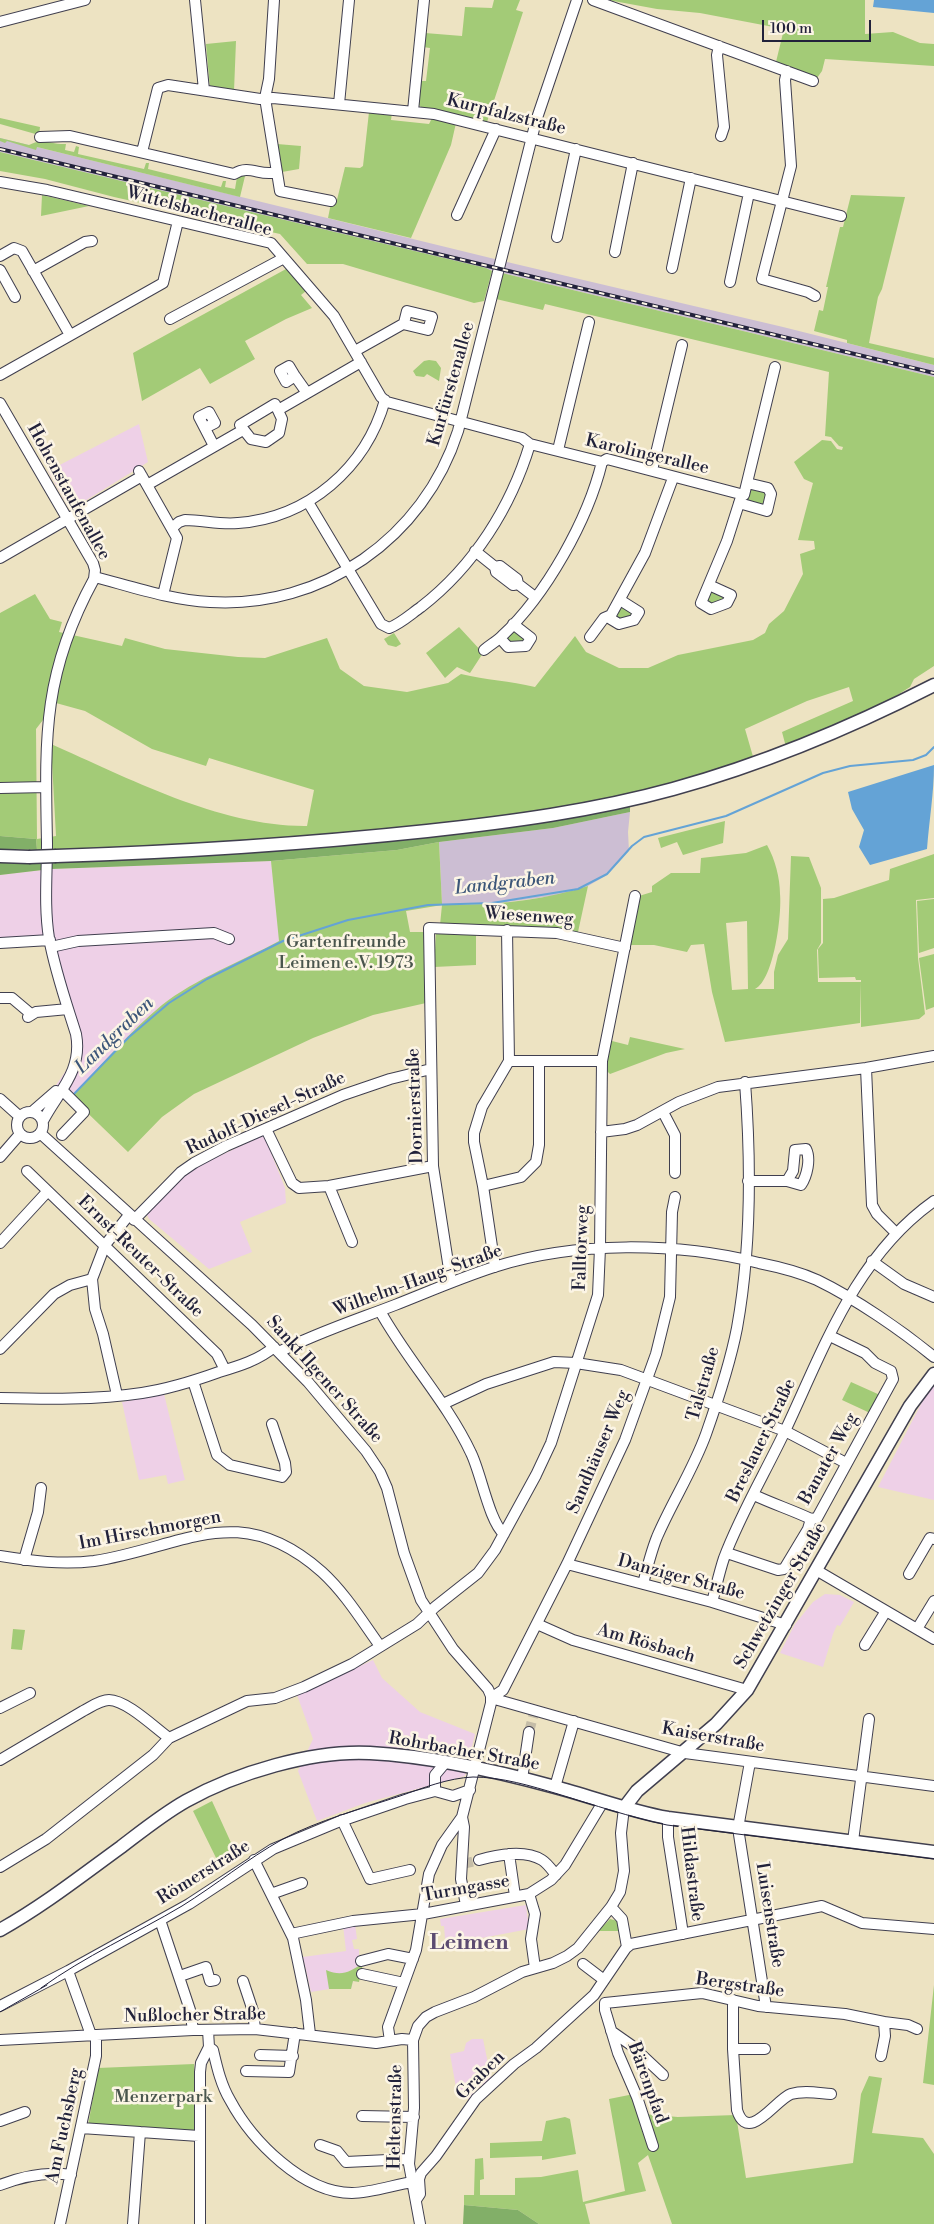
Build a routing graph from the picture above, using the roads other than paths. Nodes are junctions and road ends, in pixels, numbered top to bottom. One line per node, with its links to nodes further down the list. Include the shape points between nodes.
1 (85, 0): 8 (street)
2 (195, 0): 12 (street)
3 (274, 0): 13 (street)
4 (349, 0): 14 (street)
5 (424, 0): 15 (street)
6 (578, 0): 19 (street, Kurfürstenallee)
7 (593, 0): 9 (street)
8 (0, 22)
9 (719, 46): 10 (street); 17 (street, via 724,127)
10 (787, 71): 11 (street); 28 (street, via 791,166)
11 (813, 81)
12 (204, 90): 13 (street, Kurpfalzstraße); 21 (street, Kurpfalzstraße, via 164,85 158,88)
13 (265, 98): 14 (street, Kurpfalzstraße); 23 (street)
14 (339, 104): 15 (street, Kurpfalzstraße)
15 (413, 111): 16 (street, Kurpfalzstraße)
16 (496, 129): 19 (street, Kurpfalzstraße); 29 (street)
17 (721, 136)
18 (40, 137): 21 (street, via 70,136)
19 (531, 138): 20 (street, Kurpfalzstraße); 57 (street, Kurfürstenallee)
20 (576, 149): 22 (street, Kurpfalzstraße); 32 (street)
21 (142, 152): 23 (street, via 234,174 244,169 266,174)
22 (633, 164): 24 (street, Kurpfalzstraße); 34 (street)
23 (277, 172): 27 (street, via 280,191)
24 (691, 178): 26 (street, Kurpfalzstraße); 37 (street)
25 (0, 182): 31 (street, Wittelsbacherallee)
26 (749, 193): 28 (street, Kurpfalzstraße); 40 (street)
27 (331, 201)
28 (782, 201): 30 (street, Kurpfalzstraße); 41 (street, via 762,279)
29 (456, 215)
30 (841, 216)
31 (178, 221): 36 (street, Wittelsbacherallee, via 271,243); 46 (street, via 163,283)
32 (557, 237)
33 (92, 242): 39 (street, via 85,242)
34 (615, 252)
35 (0, 256): 39 (street, via 14,248 22,251)
36 (284, 258): 43 (street); 48 (street, Wittelsbacherallee, via 334,316)
37 (672, 268)
38 (0, 270): 42 (street)
39 (34, 271): 46 (street)
40 (730, 282)
41 (815, 296)
42 (15, 297)
43 (170, 319)
44 (589, 322): 62 (street)
45 (404, 323): 48 (street)
46 (70, 335): 51 (street)
47 (682, 345): 64 (street)
48 (355, 351): 49 (street, Wittelsbacherallee)
49 (361, 362): 53 (street); 54 (street, Wittelsbacherallee)
50 (776, 367): 67 (street)
51 (0, 375)
52 (295, 376): 53 (street)
53 (306, 393): 56 (street)
54 (384, 400): 57 (street); 69 (street, via 376,425 354,462 326,490)
55 (0, 403): 70 (street, Hohenstaufenallee)
56 (278, 410): 59 (street, via 275,404 240,425); 59 (street, via 282,425 271,440 255,441)
57 (460, 423): 60 (street, Karolingerallee, via 522,438); 74 (street, Kurfürstenallee, via 446,463 416,511 382,546)
58 (205, 428): 61 (street)
59 (243, 430): 61 (street)
60 (530, 444): 62 (street, Karolingerallee); 72 (street, via 506,502)
61 (214, 446): 65 (street)
62 (558, 450): 63 (street, Karolingerallee)
63 (602, 462): 64 (street, Karolingerallee, via 607,459); 78 (street, via 574,535)
64 (652, 470): 66 (street, Karolingerallee, via 671,474)
65 (143, 477): 70 (street, via 123,487 117,485); 71 (street)
66 (673, 478): 68 (street, Karolingerallee); 79 (street, via 653,536)
67 (747, 483): 68 (street); 68 (street, Karolingerallee, via 768,488 771,494 767,511)
68 (741, 499): 76 (street)
69 (308, 502): 71 (street, via 257,521 230,524 185,520); 74 (street)
70 (67, 519): 73 (street); 75 (street, Hohenstaufenallee, via 93,563)
71 (172, 528): 77 (street, via 177,542)
72 (476, 551): 74 (street, via 440,591 389,628 381,625); 78 (street, via 495,567 496,572)
73 (0, 558)
74 (348, 570): 77 (street, Kurfürstenallee, via 306,589 258,601 205,602)
75 (95, 577): 77 (street, Kurfürstenallee); 88 (street, Hohenstaufenallee, via 74,619 55,676 47,722)
76 (709, 585)
77 (163, 595)
78 (535, 597): 81 (street)
79 (620, 600): 80 (street); 80 (street, via 639,612 634,620 619,624 609,618)
80 (611, 615): 82 (street, via 604,618)
81 (513, 624): 83 (street); 83 (street, via 532,638 526,646 508,647)
82 (590, 637)
83 (500, 638): 84 (street)
84 (484, 650)
85 (934, 676): 87 (main road)
86 (934, 684): 87 (main road)
87 (900, 700): 91 (main road, via 770,758 673,789 579,810 370,837 201,851)
88 (46, 787): 89 (street); 91 (street, Hohenstaufenallee)
89 (0, 788)
90 (0, 856): 91 (main road, bridge)
91 (51, 858): 96 (street, Hohenstaufenallee, via 47,903)
92 (635, 896): 98 (street, Falltorweg)
93 (429, 928): 94 (street, Wiesenweg); 106 (street, Dornierstraße)
94 (507, 930): 98 (street, Wiesenweg, via 557,933); 102 (street)
95 (229, 939): 96 (street, via 214,933)
96 (50, 943): 97 (street); 100 (street, Hohenstaufenallee)
97 (0, 944)
98 (625, 948): 104 (street, Falltorweg)
99 (0, 998): 100 (street, via 12,998 30,1016)
100 (68, 1009): 107 (street, Hohenstaufenallee, via 77,1048 74,1066)
101 (934, 1056): 105 (street)
102 (509, 1061): 103 (street); 127 (street, via 482,1107 474,1133)
103 (540, 1061): 104 (street); 127 (street, via 536,1162 522,1177)
104 (602, 1061): 116 (street, Falltorweg)
105 (866, 1068): 108 (street); 132 (street, via 872,1205 876,1214)
106 (430, 1069): 115 (street, Rudolf-Diesel-Straße, via 343,1095); 121 (street, Dornierstraße)
107 (67, 1080): 109 (street, Hohenstaufenallee); 111 (street)
108 (745, 1082): 112 (street, via 695,1095); 124 (street, Talstraße)
109 (63, 1091): 114 (street, Hohenstaufenallee); 119 (street, via 84,1112)
110 (0, 1100): 113 (street)
111 (33, 1111): 113 (street); 114 (street)
112 (663, 1112): 116 (street, via 625,1129); 123 (street, via 675,1135)
113 (19, 1116): 117 (street, via 16,1126)
114 (43, 1121): 118 (street)
115 (266, 1130): 126 (street, via 295,1186); 131 (street, Rudolf-Diesel-Straße, via 194,1163)
116 (601, 1132): 136 (street, Falltorweg)
117 (20, 1134): 118 (street, via 30,1138); 120 (street)
118 (40, 1134): 131 (street, Sankt Ilgener Straße)
119 (62, 1135)
120 (0, 1157)
121 (433, 1166): 126 (street); 142 (street, Dornierstraße)
122 (27, 1171): 128 (street, Ernst-Reuter-Straße)
123 (674, 1173)
124 (748, 1181): 125 (street); 138 (street, Talstraße)
125 (787, 1181)
126 (329, 1186): 133 (street)
127 (483, 1186): 140 (street)
128 (47, 1192): 134 (street); 135 (street, Ernst-Reuter-Straße)
129 (675, 1197): 137 (street, Sandhäuser Weg)
130 (934, 1202): 132 (street, Breslauer Straße)
131 (131, 1217): 135 (street, Rudolf-Diesel-Straße); 148 (street, Sankt Ilgener Straße)
132 (896, 1233): 139 (street, Breslauer Straße)
133 (352, 1242)
134 (0, 1243)
135 (104, 1245): 141 (street, Rudolf-Diesel-Straße); 151 (street, Ernst-Reuter-Straße, via 217,1354)
136 (600, 1248): 137 (street, Wilhelm-Haug-Straße); 140 (street, Wilhelm-Haug-Straße); 150 (street, Falltorweg, via 598,1295)
137 (672, 1248): 138 (street, Wilhelm-Haug-Straße); 153 (street, Sandhäuser Weg, via 670,1297)
138 (745, 1259): 144 (street, Wilhelm-Haug-Straße, via 807,1276); 158 (street, Talstraße, via 737,1328)
139 (872, 1261): 143 (street, via 904,1284); 144 (street, Breslauer Straße)
140 (495, 1266): 142 (street, Wilhelm-Haug-Straße)
141 (92, 1279): 147 (street, via 54,1294); 155 (street, via 94,1309)
142 (451, 1279): 145 (street, Wilhelm-Haug-Straße)
143 (933, 1293)
144 (849, 1298): 146 (street, Breslauer Straße); 149 (street, Wilhelm-Haug-Straße)
145 (380, 1310): 148 (street, Wilhelm-Haug-Straße); 157 (street, via 397,1340)
146 (830, 1336): 160 (street, Breslauer Straße); 161 (street, Banater Weg, via 865,1353 875,1363 891,1370 893,1376)
147 (0, 1349)
148 (277, 1349): 151 (street, Wilhelm-Haug-Straße); 177 (street, Sankt Ilgener Straße, via 376,1463 387,1488 413,1580)
149 (934, 1357)
150 (576, 1363): 153 (street, via 622,1370); 157 (street, via 554,1362 537,1367 486,1384); 165 (street, Falltorweg, via 547,1451)
151 (224, 1370): 154 (street, Wilhelm-Haug-Straße)
152 (934, 1374): 171 (main road, Schwetzinger Straße, via 910,1406)
153 (647, 1378): 158 (street); 170 (street, Sandhäuser Weg, via 625,1440)
154 (193, 1381): 155 (street, Wilhelm-Haug-Straße); 159 (street, via 217,1454 230,1465 282,1477 286,1472 285,1463)
155 (117, 1396): 156 (street, Wilhelm-Haug-Straße)
156 (0, 1398)
157 (443, 1404): 165 (street, via 471,1452 495,1523)
158 (716, 1405): 160 (street); 173 (street, Talstraße, via 702,1443 657,1538)
159 (272, 1424)
160 (785, 1431): 161 (street); 163 (street, Breslauer Straße)
161 (846, 1463): 164 (street, Banater Weg, via 817,1518)
162 (41, 1488): 169 (street, via 38,1512)
163 (754, 1495): 164 (street); 167 (street, Breslauer Straße)
164 (810, 1519): 167 (street, Banater Weg, via 808,1529 783,1570)
165 (504, 1534): 177 (street, Falltorweg, via 478,1573)
166 (934, 1539): 172 (street, via 930,1538)
167 (727, 1553): 175 (street, Breslauer Straße)
168 (0, 1556): 169 (street, Im Hirschmorgen)
169 (24, 1560): 183 (street, Im Hirschmorgen, via 92,1561 208,1533 238,1531 257,1534 297,1553 322,1572 345,1597)
170 (567, 1564): 173 (street, Danziger Straße); 178 (street, Sandhäuser Weg)
171 (816, 1570): 176 (street); 179 (main road, Schwetzinger Straße)
172 (909, 1574)
173 (643, 1584): 175 (street, Danziger Straße)
174 (934, 1600): 180 (street)
175 (712, 1602): 179 (street, Danziger Straße)
176 (886, 1611): 180 (street); 182 (street)
177 (428, 1614): 183 (street, Falltorweg); 186 (street, Sankt Ilgener Straße, via 488,1689)
178 (537, 1624): 184 (street, Am Rösbach, via 573,1640); 186 (street, Sandhäuser Weg, via 503,1690)
179 (786, 1625): 184 (main road, Schwetzinger Straße)
180 (917, 1628): 181 (street)
181 (934, 1639)
182 (866, 1645)
183 (380, 1646): 191 (street, Falltorweg, via 352,1664 304,1687 275,1698 248,1701)
184 (747, 1690): 192 (main road, Schwetzinger Straße)
185 (30, 1693): 187 (street)
186 (491, 1698): 189 (street, Kaiserstraße); 196 (street)
187 (0, 1708)
188 (869, 1719): 197 (street)
189 (574, 1721): 192 (street, Kaiserstraße); 200 (street)
190 (529, 1732): 198 (street)
191 (169, 1738): 193 (street, via 124,1704 104,1701); 214 (street, via 153,1755 46,1839)
192 (685, 1753): 194 (street, Kaiserstraße); 204 (main road, Schwetzinger Straße, via 637,1791)
193 (0, 1760)
194 (750, 1762): 197 (street, Kaiserstraße); 208 (street, Luisenstraße)
195 (445, 1763): 196 (main road, Rohrbacher Straße); 202 (street, via 435,1775); 227 (main road, Rohrbacher Straße, via 370,1753 325,1756 264,1768 222,1783 157,1820 58,1893)
196 (475, 1769): 198 (main road, Rohrbacher Straße); 201 (street)
197 (861, 1776): 199 (street, Kaiserstraße); 209 (street)
198 (522, 1779): 200 (main road, Rohrbacher Straße)
199 (934, 1786)
200 (555, 1787): 203 (main road, Rohrbacher Straße)
201 (470, 1790): 202 (street, Römerstraße, via 453,1796); 205 (street)
202 (434, 1791): 207 (street, Römerstraße)
203 (603, 1802): 204 (main road, Rohrbacher Straße); 216 (street, Turmgasse)
204 (624, 1808): 206 (main road, Rohrbacher Straße); 222 (street, via 621,1833 623,1878 620,1892)
205 (462, 1817): 221 (street); 223 (street, via 433,1863)
206 (668, 1818): 208 (main road, Rohrbacher Straße); 229 (street, Hildastraße)
207 (345, 1819): 212 (street, Römerstraße, via 272,1849); 215 (street, via 370,1879)
208 (738, 1828): 209 (main road, Rohrbacher Straße); 225 (street, Luisenstraße)
209 (853, 1841): 210 (main road, Rohrbacher Straße)
210 (934, 1852)
211 (509, 1854): 213 (street); 216 (street, via 542,1860); 220 (street)
212 (254, 1860): 218 (street); 224 (street, Römerstraße)
213 (479, 1860)
214 (0, 1867)
215 (410, 1870)
216 (556, 1875): 219 (street, Turmgasse)
217 (302, 1883): 218 (street)
218 (271, 1894): 228 (street)
219 (529, 1894): 220 (street, Turmgasse); 234 (street, via 535,1914 531,1939)
220 (515, 1896): 221 (street, Turmgasse)
221 (466, 1905): 223 (street, Turmgasse)
222 (611, 1907): 230 (street, via 623,1922); 234 (street, via 569,1955)
223 (423, 1914): 228 (street, Turmgasse, via 353,1921); 231 (street)
224 (160, 1920): 235 (street, Römerstraße); 237 (street)
225 (753, 1920): 226 (street, via 822,1906 862,1923); 229 (street); 246 (street, Luisenstraße)
226 (934, 1929)
227 (0, 1930)
228 (291, 1934): 254 (street)
229 (683, 1934): 230 (street)
230 (627, 1947): 238 (street, Graben)
231 (413, 1959): 232 (street, via 388,1954); 241 (street)
232 (361, 1962)
233 (583, 1964): 238 (street)
234 (535, 1968): 257 (street, via 430,2014 422,2021)
235 (68, 1971): 245 (street, Römerstraße); 255 (street)
236 (362, 1974): 241 (street)
237 (180, 1976): 239 (street, via 206,1967); 250 (street)
238 (604, 1980): 242 (street, Graben)
239 (210, 1981)
240 (243, 1981): 248 (street)
241 (404, 1983): 258 (street, via 388,2027)
242 (596, 1992): 244 (street); 281 (street, Graben, via 476,2099 421,2173 420,2194)
243 (733, 2000): 244 (street, Bergstraße, via 702,1993); 246 (street, Bergstraße); 260 (street)
244 (605, 2003): 252 (street, Bärenpfad)
245 (0, 2006)
246 (766, 2007): 247 (street, Bergstraße, via 846,2014)
247 (884, 2022): 249 (street, Bergstraße); 264 (street)
248 (255, 2029): 251 (street, Nußlocher Straße); 253 (street, Nußlocher Straße)
249 (917, 2029)
250 (193, 2030): 251 (street, Nußlocher Straße); 255 (street, Nußlocher Straße)
251 (208, 2030): 259 (street)
252 (611, 2031): 266 (street, Bärenpfad); 276 (street, Bärenpfad)
253 (296, 2033): 254 (street, Nußlocher Straße); 263 (street)
254 (310, 2034): 258 (street, Nußlocher Straße, via 376,2043)
255 (94, 2035): 256 (street, Nußlocher Straße); 272 (street, Am Fuchsberg, via 96,2056)
256 (0, 2040)
257 (413, 2040): 258 (street, Nußlocher Straße); 270 (street, Heltenstraße)
258 (390, 2041)
259 (209, 2047): 274 (street, via 200,2067); 279 (street, via 225,2092 240,2118 290,2169 332,2191 351,2193)
260 (734, 2049): 261 (street); 267 (street, via 737,2110 746,2122 759,2121 782,2098 793,2093)
261 (765, 2049)
262 (260, 2055): 263 (street)
263 (293, 2056): 265 (street, via 289,2072)
264 (881, 2056)
265 (246, 2070)
266 (663, 2074)
267 (831, 2094)
268 (25, 2112): 271 (street)
269 (362, 2116): 270 (street)
270 (414, 2117): 277 (street, Heltenstraße)
271 (0, 2121)
272 (81, 2128): 273 (street); 278 (street, Am Fuchsberg)
273 (140, 2132): 274 (street); 283 (street)
274 (199, 2136): 284 (street)
275 (320, 2145): 277 (street, via 337,2151 346,2162)
276 (652, 2146)
277 (409, 2160): 279 (street, Heltenstraße)
278 (71, 2175): 280 (street, via 38,2175); 282 (street, Am Fuchsberg)
279 (412, 2182): 281 (street, Heltenstraße)
280 (0, 2185)
281 (416, 2200): 285 (street, Heltenstraße)
282 (60, 2224)
283 (133, 2224)
284 (200, 2224)
285 (420, 2224)

